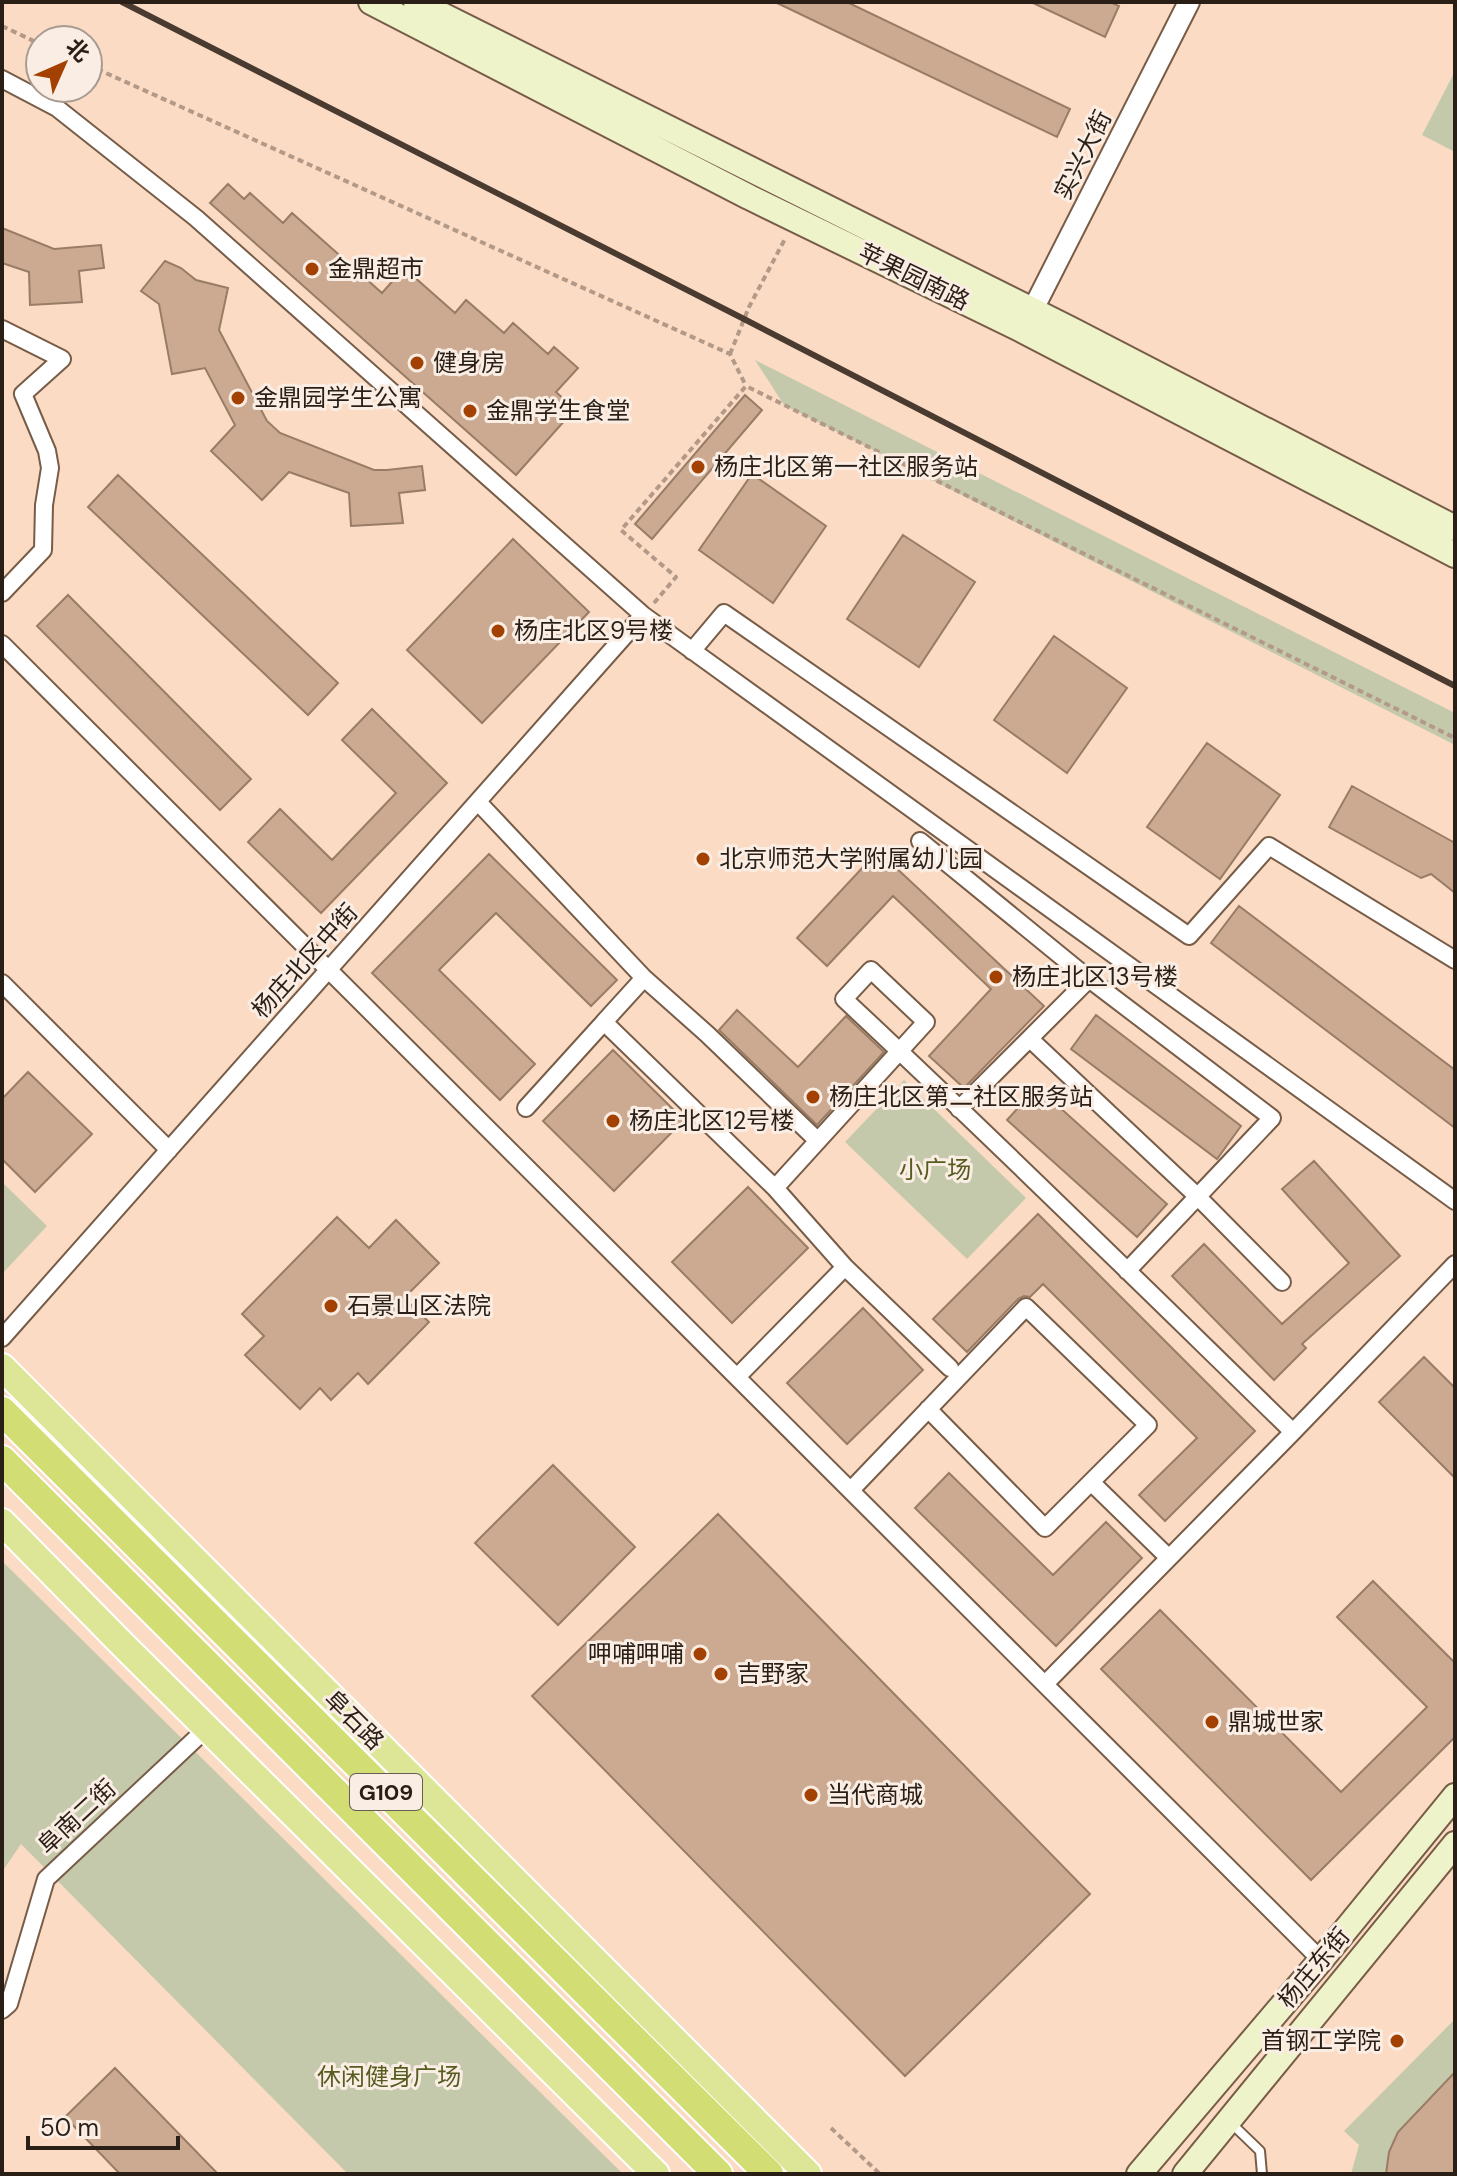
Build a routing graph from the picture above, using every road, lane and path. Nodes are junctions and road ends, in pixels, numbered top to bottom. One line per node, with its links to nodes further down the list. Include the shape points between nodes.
1 (371, 2): 8 (main road, 苹果园南路)
2 (416, 2): 9 (main road, 苹果园南路)
3 (1189, 2): 9 (street, 实兴大街)
4 (2, 26): 5 (path)
5 (24, 36)
6 (104, 72): 11 (path)
7 (2, 79): 16 (street, via 57,108 196,218)
8 (796, 219): 9 (main road, 苹果园南路); 11 (path)
9 (1027, 320): 13 (main road, 苹果园南路); 14 (main road, 苹果园南路)
10 (2, 329): 15 (street, via 62,359 23,394 50,468 43,550)
11 (730, 354): 12 (path)
12 (746, 386): 16 (path, via 621,530 676,577); 19 (path)
13 (1455, 528)
14 (1455, 555)
15 (2, 593)
16 (643, 615): 18 (street); 20 (street, 杨庄北区中街)
17 (2, 644): 23 (street)
18 (692, 651): 22 (street, via 724,613 1189,936 1269,846); 36 (street)
19 (1455, 738)
20 (478, 802): 23 (street, 杨庄北区中街); 24 (street)
21 (920, 841): 25 (street)
22 (1455, 960)
23 (329, 970): 33 (street, 杨庄北区中街); 44 (street)
24 (644, 978): 27 (street); 32 (street)
25 (1089, 979): 28 (street); 35 (street, via 1272,1118)
26 (2, 983): 33 (street)
27 (604, 1022): 30 (street); 34 (street)
28 (1030, 1039): 31 (street); 35 (street)
29 (900, 1051): 29 (street, via 926,1022 871,970 844,999); 31 (street); 32 (street)
30 (526, 1108)
31 (959, 1109): 39 (street)
32 (818, 1141): 34 (street)
33 (169, 1150): 41 (street, 杨庄北区中街)
34 (775, 1188): 38 (street)
35 (1197, 1196): 39 (street); 40 (street)
36 (1455, 1201)
37 (1455, 1264): 47 (street)
38 (845, 1267): 43 (street); 44 (street)
39 (1127, 1271): 47 (street)
40 (1282, 1282)
41 (2, 1338)
42 (2, 1367): 64 (main road, 阜石路)
43 (950, 1368)
44 (737, 1377): 50 (street)
45 (928, 1409): 49 (street, via 1045,1528); 49 (street, via 1026,1307 1148,1425); 50 (street)
46 (2, 1411): 63 (highway, 阜石路 / G109)
47 (1293, 1432): 52 (street)
48 (2, 1460): 62 (highway, G109)
49 (1091, 1482): 52 (street)
50 (851, 1490): 53 (street)
51 (2, 1522): 54 (main road)
52 (1169, 1558): 53 (street)
53 (1045, 1684): 57 (street)
54 (207, 1728): 58 (street, 阜南二街, via 46,1879 9,2004); 61 (main road)
55 (1455, 1796): 57 (main road, 杨庄东街)
56 (1455, 1844): 59 (main road, 杨庄东街)
57 (1321, 1960): 66 (main road, 杨庄东街)
58 (2, 2010)
59 (1230, 2122): 67 (main road, 杨庄东街); 68 (lane, via 1260,2151)
60 (831, 2128): 65 (path)
61 (656, 2174)
62 (718, 2174)
63 (769, 2174)
64 (808, 2174)
65 (880, 2174)
66 (1139, 2174)
67 (1185, 2174)
68 (1262, 2174)

